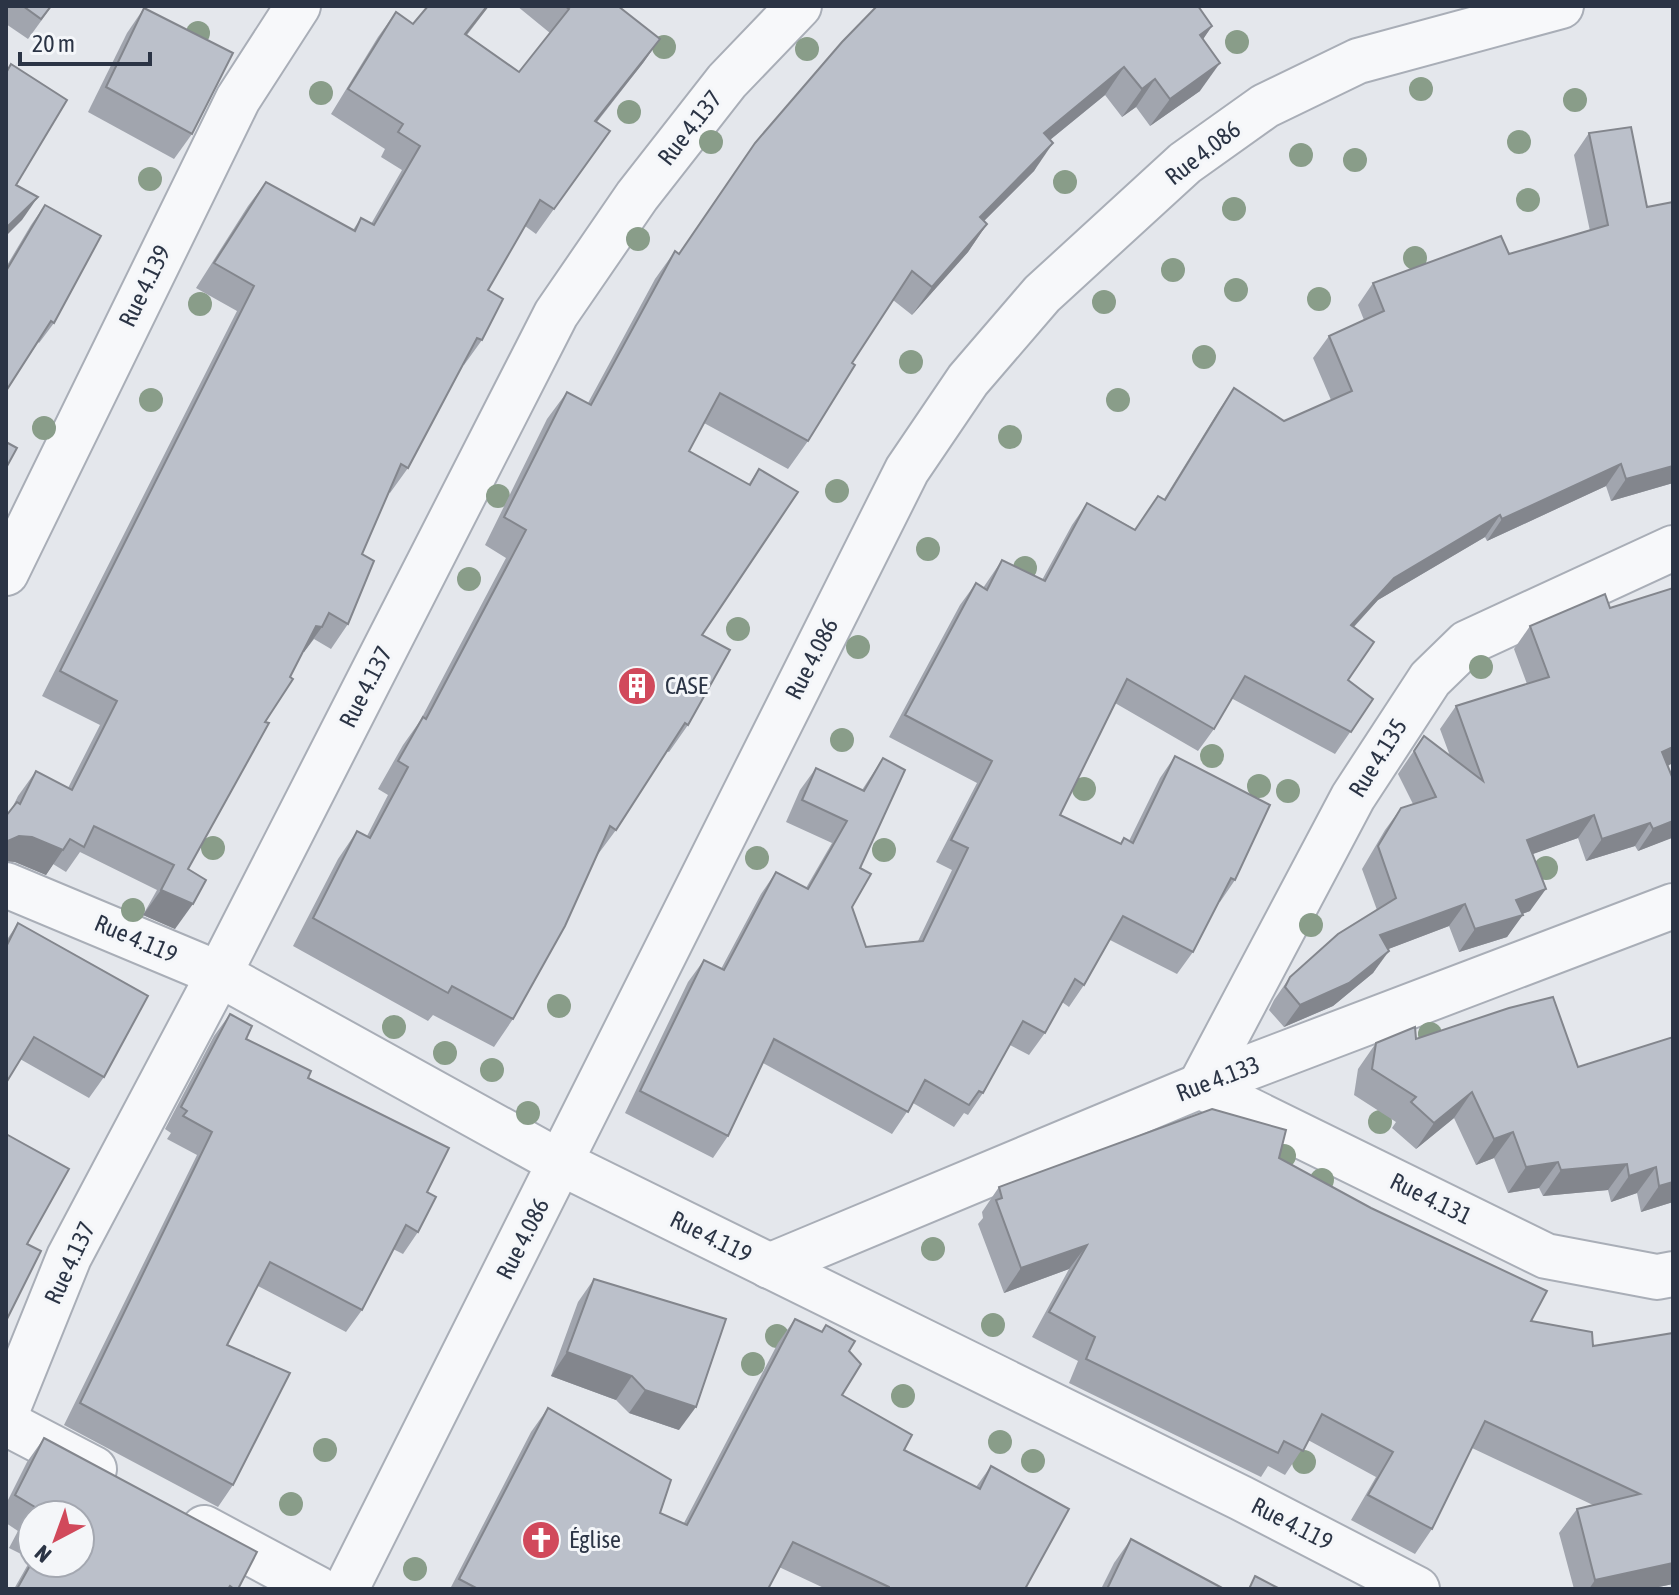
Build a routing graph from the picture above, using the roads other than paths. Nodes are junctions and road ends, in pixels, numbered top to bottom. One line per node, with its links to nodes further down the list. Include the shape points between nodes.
1 (298, 6): 5 (street, Rue 4.139, via 238,99)
2 (799, 6): 8 (street, Rue 4.137, via 727,81 637,196 556,314)
3 (1561, 6): 10 (street, Rue 4.086, via 1358,61 1265,106 1185,163 1033,305 968,380 907,470)
4 (1673, 548): 9 (street, Rue 4.135, via 1467,643 1430,679 1353,797)
5 (6, 573)
6 (6, 885): 8 (street, Rue 4.119)
7 (1673, 906): 9 (street, Rue 4.133)
8 (219, 974): 10 (street, Rue 4.119); 13 (street, Rue 4.137, via 69,1257)
9 (1200, 1086): 11 (street, Rue 4.133); 12 (street, Rue 4.131, via 1546,1256 1657,1277)
10 (561, 1163): 11 (street, Rue 4.119); 18 (street, Rue 4.086)
11 (769, 1266): 19 (street, Rue 4.119)
12 (1673, 1274)
13 (6, 1413)
14 (6, 1423): 15 (street)
15 (128, 1488)
16 (169, 1509): 17 (street)
17 (318, 1589)
18 (346, 1589)
19 (1417, 1589)

